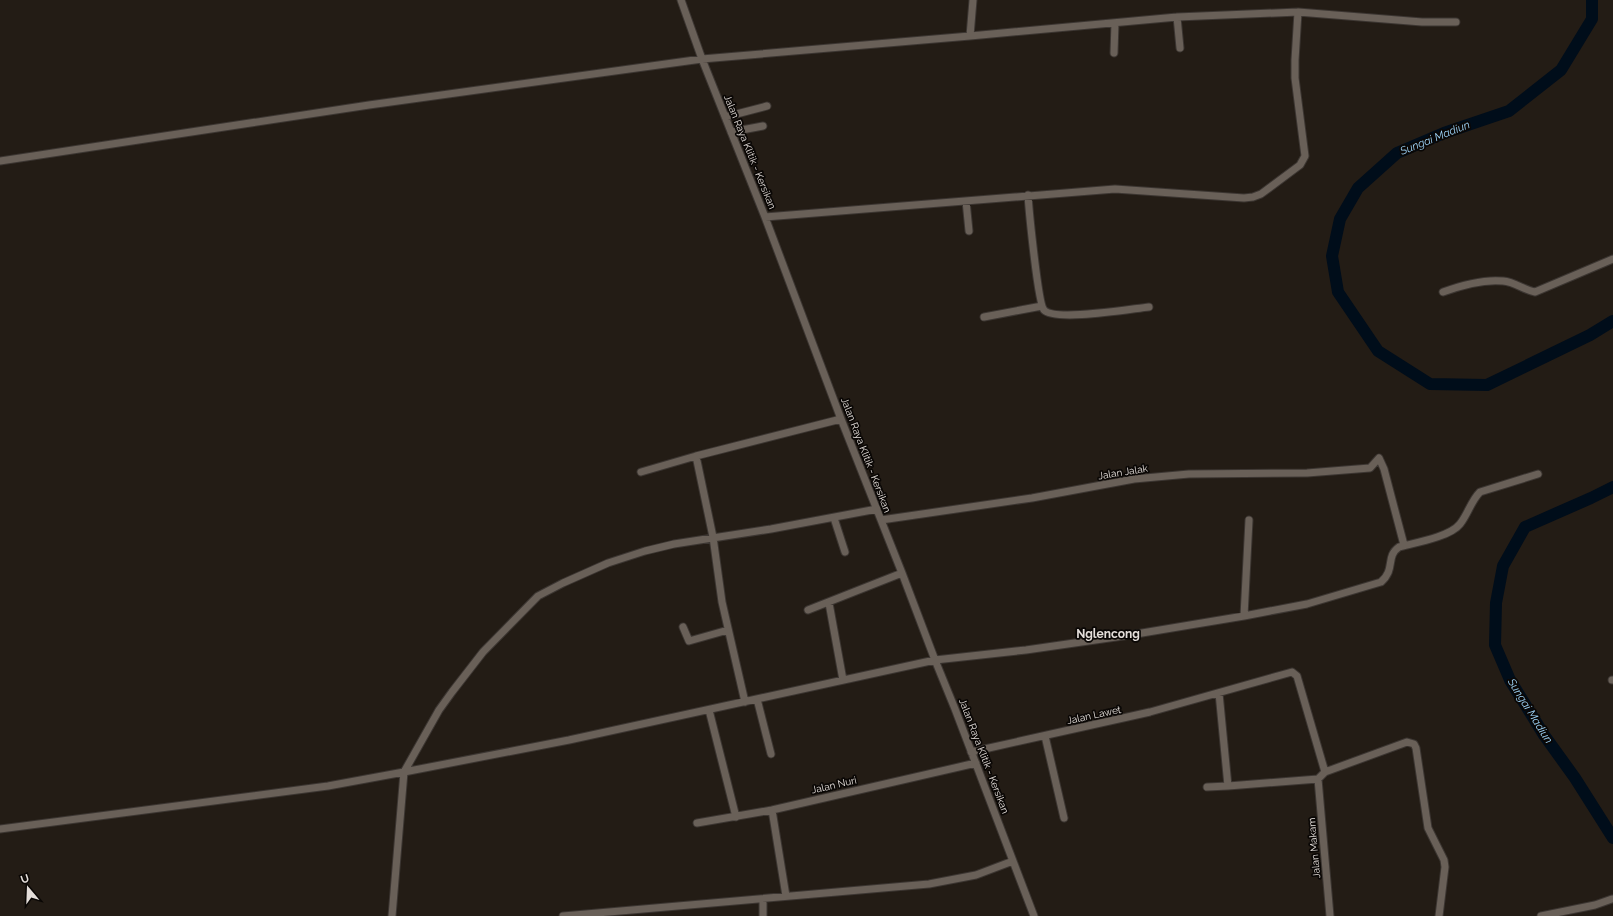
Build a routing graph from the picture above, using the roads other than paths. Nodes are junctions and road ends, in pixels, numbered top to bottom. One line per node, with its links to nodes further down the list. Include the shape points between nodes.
1 (681, 0): 10 (street, Jalan Raya Klitik - Kersikan)
2 (973, 0): 7 (street)
3 (1298, 12): 4 (street); 5 (street, via 1422,22); 16 (street, via 1295,78 1305,156 1300,165 1260,194 1244,198 1115,189)
4 (1177, 17): 6 (street); 8 (street)
5 (1456, 22)
6 (1115, 23): 7 (street); 9 (street)
7 (970, 36): 10 (street)
8 (1180, 48)
9 (1114, 53)
10 (702, 59): 12 (street, Jalan Raya Klitik - Kersikan); 15 (street)
11 (766, 106): 12 (street)
12 (725, 117): 14 (street, Jalan Raya Klitik - Kersikan)
13 (763, 126): 14 (street)
14 (731, 132): 18 (street, Jalan Raya Klitik - Kersikan)
15 (0, 160)
16 (1028, 195): 17 (street); 22 (street)
17 (966, 201): 18 (street); 19 (street)
18 (765, 217): 25 (street, Jalan Raya Klitik - Kersikan)
19 (969, 231)
20 (1613, 259): 21 (street, via 1536,292 1502,281 1461,285)
21 (1443, 292)
22 (1042, 306): 23 (street, via 1050,313 1075,315); 24 (street)
23 (1149, 307)
24 (984, 316)
25 (841, 419): 26 (street); 29 (street, Jalan Raya Klitik - Kersikan)
26 (696, 456): 27 (street); 33 (street)
27 (641, 472)
28 (1538, 474): 34 (street, via 1480,492 1455,529)
29 (877, 509): 30 (street); 31 (street, Jalan Raya Klitik - Kersikan)
30 (834, 518): 33 (street); 35 (street)
31 (881, 520): 34 (street, Jalan Jalak, via 1032,498 1134,479 1189,474 1307,473 1370,468 1379,458); 36 (street, Jalan Raya Klitik - Kersikan)
32 (1249, 520): 39 (street)
33 (713, 537): 41 (street); 52 (street, via 660,547 608,563 543,593 483,652 439,710)
34 (1404, 545): 39 (street, via 1394,551 1388,576 1381,582 1307,604)
35 (845, 552)
36 (902, 573): 37 (street); 42 (street, Jalan Raya Klitik - Kersikan)
37 (829, 603): 38 (street); 43 (street)
38 (808, 610)
39 (1244, 616): 42 (street, via 1026,650)
40 (683, 627): 41 (street, via 689,641)
41 (728, 630): 46 (street)
42 (935, 660): 43 (street); 49 (street, Jalan Raya Klitik - Kersikan)
43 (843, 680): 45 (street)
44 (1219, 693): 48 (street, Jalan Lawet); 53 (street, Jalan Lawet, via 1296,673); 55 (street)
45 (757, 699): 46 (street); 50 (street)
46 (745, 702): 47 (street)
47 (709, 710): 52 (street); 58 (street)
48 (1044, 736): 49 (street, Jalan Lawet); 59 (street)
49 (971, 752): 51 (street, Jalan Raya Klitik - Kersikan)
50 (772, 754)
51 (976, 763): 57 (street, Jalan Nuri); 62 (street, Jalan Raya Klitik - Kersikan)
52 (404, 772): 61 (street, via 320,787); 66 (street)
53 (1325, 772): 54 (street); 71 (street, via 1408,742 1414,744 1428,828 1444,860)
54 (1318, 779): 55 (street); 70 (street, Jalan Makam)
55 (1228, 786): 56 (street)
56 (1207, 787)
57 (772, 810): 58 (street, Jalan Nuri); 63 (street)
58 (736, 817): 60 (street, Jalan Nuri)
59 (1064, 818)
60 (696, 823)
61 (0, 829)
62 (1013, 861): 63 (street, via 976,875 929,884); 69 (street, Jalan Raya Klitik - Kersikan)
63 (786, 896): 64 (street)
64 (763, 899): 67 (street); 68 (street)
65 (1612, 899): 72 (street)
66 (392, 916)
67 (563, 916)
68 (763, 916)
69 (1034, 916)
70 (1330, 916)
71 (1439, 916)
72 (1541, 916)

